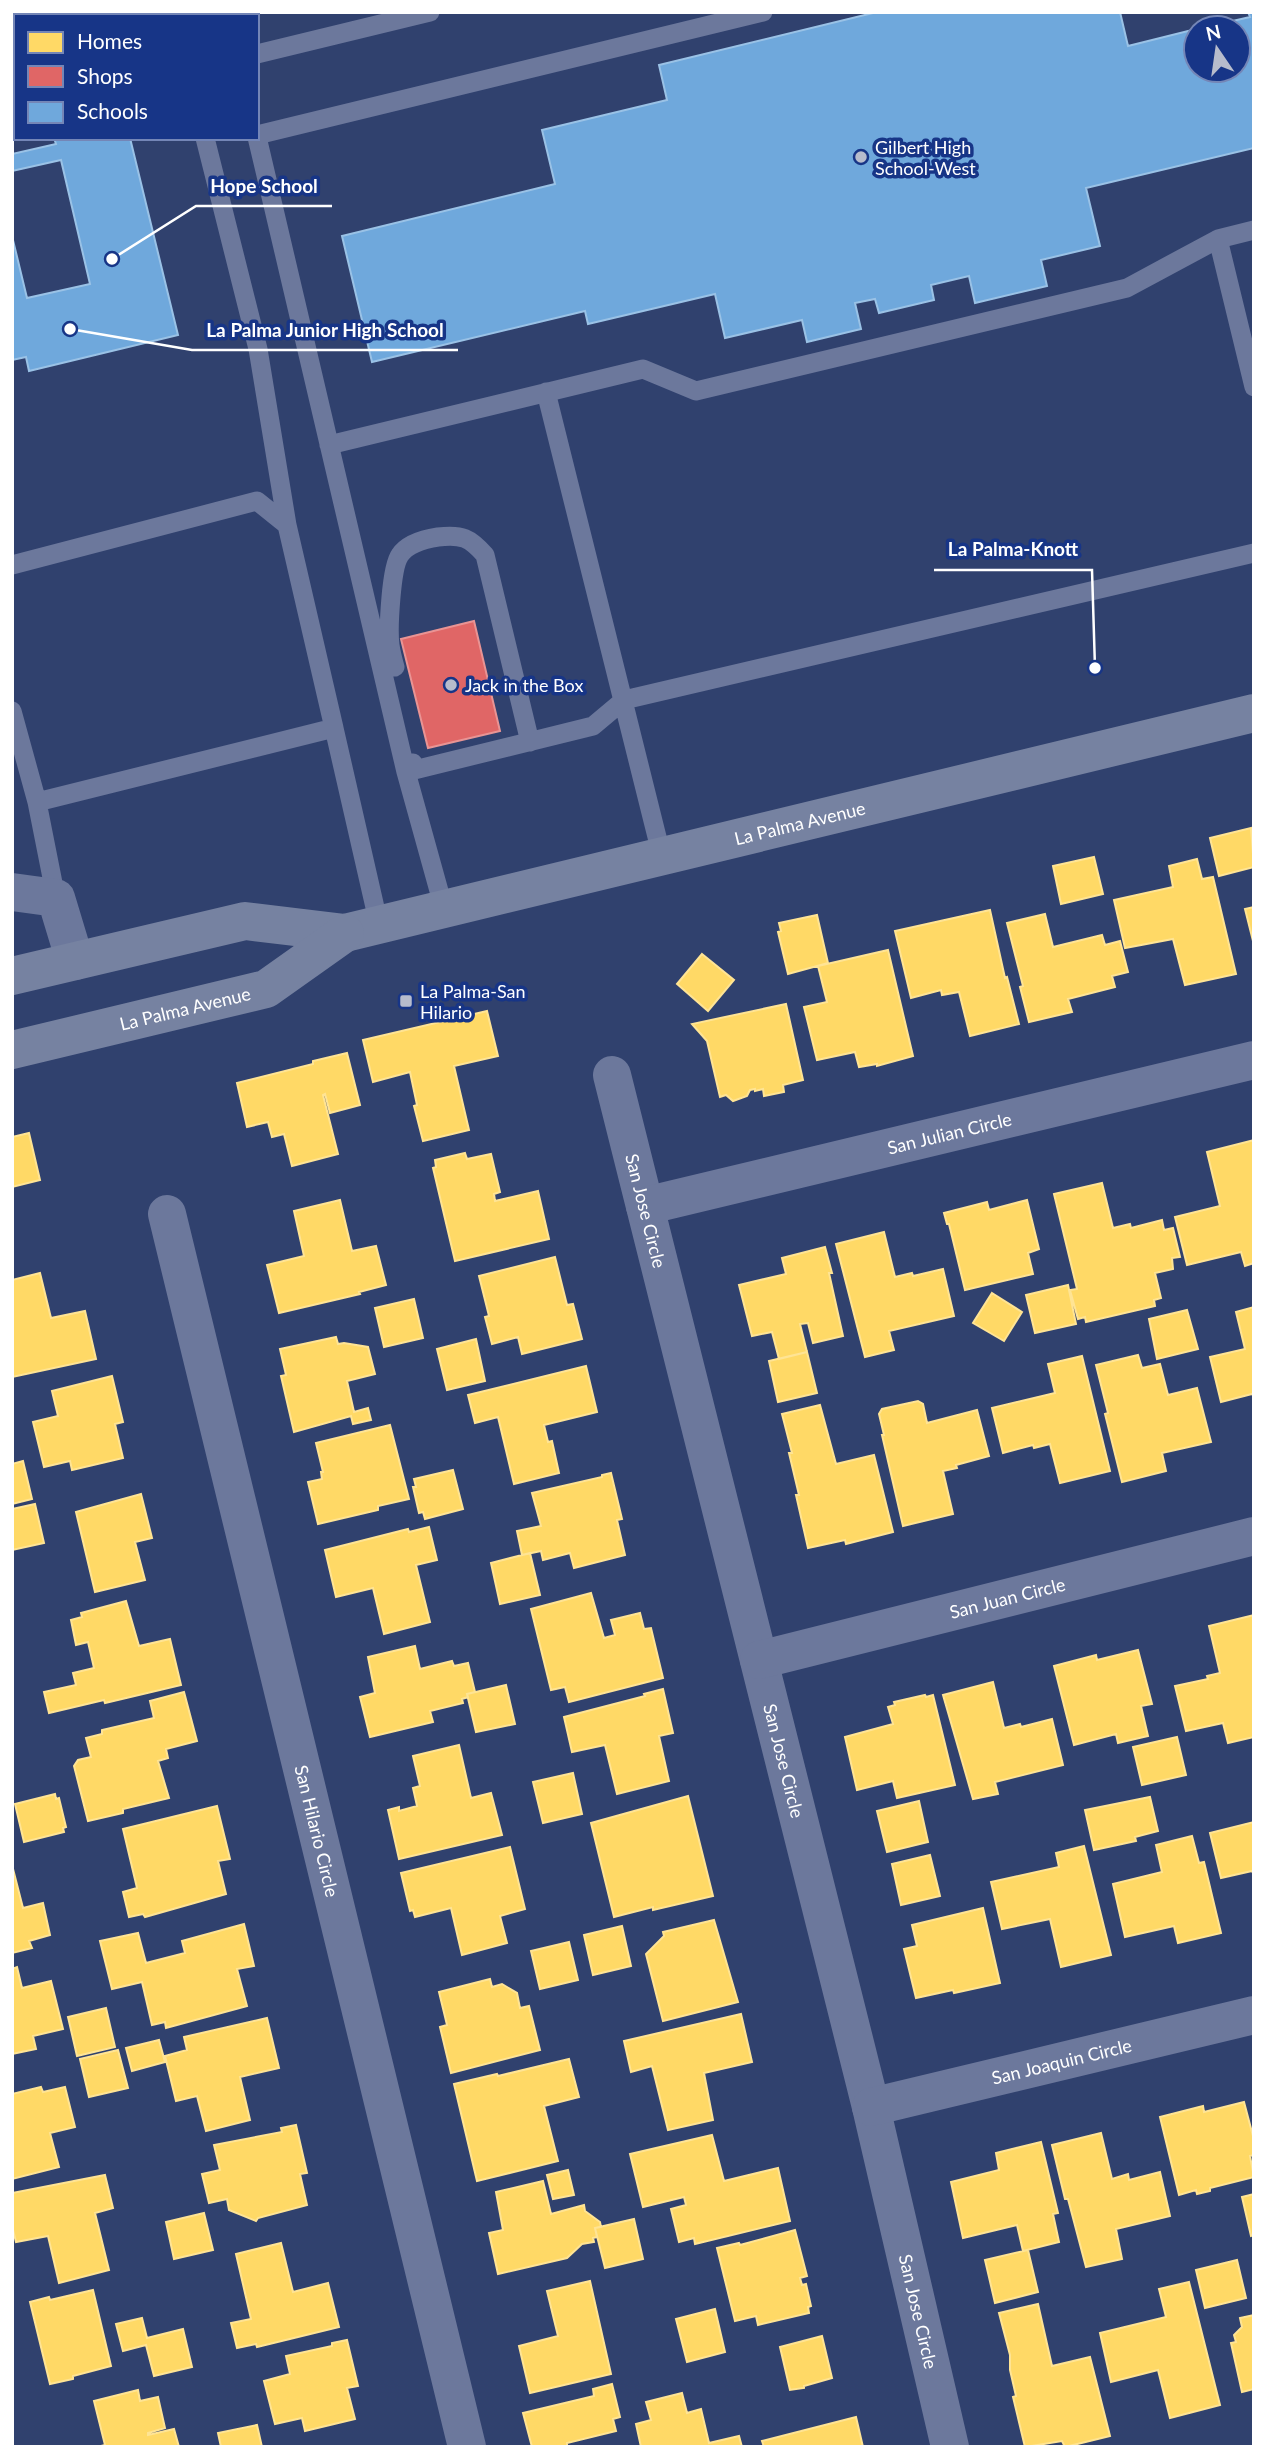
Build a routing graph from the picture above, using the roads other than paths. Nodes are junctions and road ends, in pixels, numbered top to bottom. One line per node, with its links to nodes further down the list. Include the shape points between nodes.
1 (430, 12): 3 (lane)
2 (763, 12): 4 (lane)
3 (259, 54)
4 (259, 136)
5 (206, 140): 12 (lane, via 258,349)
6 (258, 140): 11 (lane)
7 (1254, 230): 8 (lane)
8 (1218, 239): 9 (lane); 10 (lane, via 1127,288 696,391 643,369)
9 (1254, 387)
10 (546, 392): 11 (lane); 15 (lane)
11 (329, 444): 20 (lane)
12 (287, 525): 14 (lane, via 257,501); 18 (lane)
13 (1254, 553): 15 (lane)
14 (12, 565)
15 (624, 700): 19 (lane, via 593,726); 22 (lane)
16 (12, 711): 21 (lane)
17 (1254, 713): 22 (main road, La Palma Avenue)
18 (334, 728): 21 (lane); 26 (lane)
19 (530, 742): 20 (lane); 20 (lane, via 485,555 472,540 434,537 400,554 393,568 390,645 416,758)
20 (406, 772): 25 (lane)
21 (37, 802): 24 (lane)
22 (662, 857): 25 (main road, La Palma Avenue)
23 (12, 892): 24 (street)
24 (56, 898): 27 (street)
25 (444, 909): 26 (main road, La Palma Avenue)
26 (362, 929): 27 (main road, La Palma Avenue, via 245,921); 29 (main road, La Palma Avenue, via 266,989)
27 (75, 961): 28 (main road, La Palma Avenue)
28 (12, 976)
29 (12, 1050)
30 (1254, 1060): 32 (street, San Julian Circle)
31 (612, 1075): 32 (street, San Jose Circle)
32 (645, 1206): 35 (street, San Jose Circle)
33 (167, 1214): 38 (street, San Hilario Circle)
34 (1254, 1536): 35 (street, San Juan Circle)
35 (759, 1660): 37 (street, San Jose Circle)
36 (1254, 2015): 37 (street, San Joaquin Circle)
37 (871, 2107): 39 (street, San Jose Circle)
38 (467, 2447)
39 (950, 2447)

